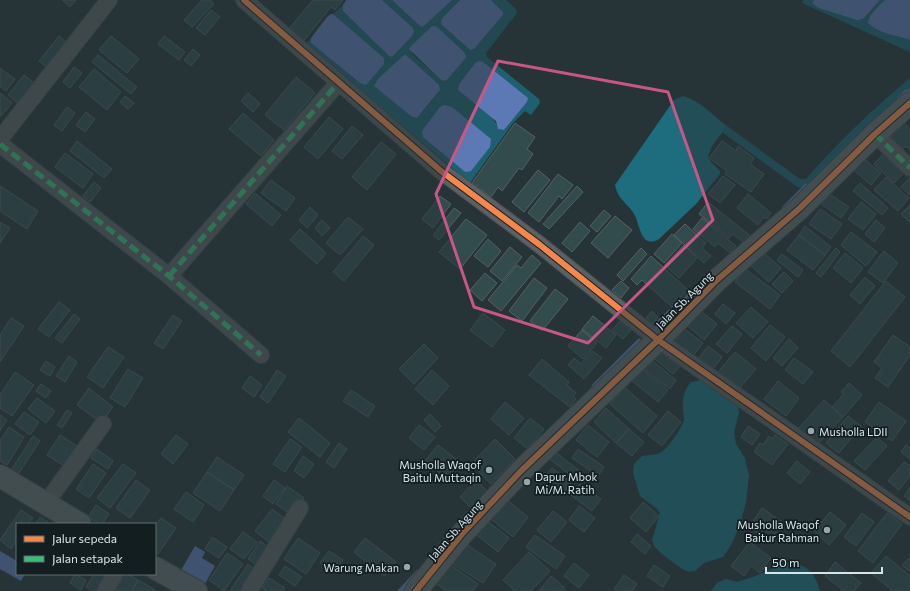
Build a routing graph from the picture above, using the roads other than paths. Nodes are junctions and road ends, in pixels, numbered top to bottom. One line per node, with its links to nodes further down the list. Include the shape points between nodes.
1 (109, 0): 6 (street)
2 (244, 0): 3 (street)
3 (339, 82): 9 (street); 10 (street, via 441,171 540,245)
4 (910, 103): 5 (street, Jalan Sb. Agung)
5 (875, 134): 8 (street); 10 (street, Jalan Sb. Agung, via 800,208 717,280)
6 (0, 139)
7 (0, 144): 9 (street)
8 (910, 168)
9 (169, 276): 11 (street)
10 (658, 340): 16 (street); 23 (street, Jalan Sb. Agung, via 522,471 462,534)
11 (261, 355)
12 (103, 424): 14 (street)
13 (0, 476): 14 (street)
14 (46, 503): 17 (street)
15 (300, 508): 22 (street)
16 (910, 517)
17 (78, 523)
18 (156, 569): 21 (street)
19 (113, 575): 20 (street)
20 (105, 591)
21 (196, 591)
22 (249, 591)
23 (416, 591)

